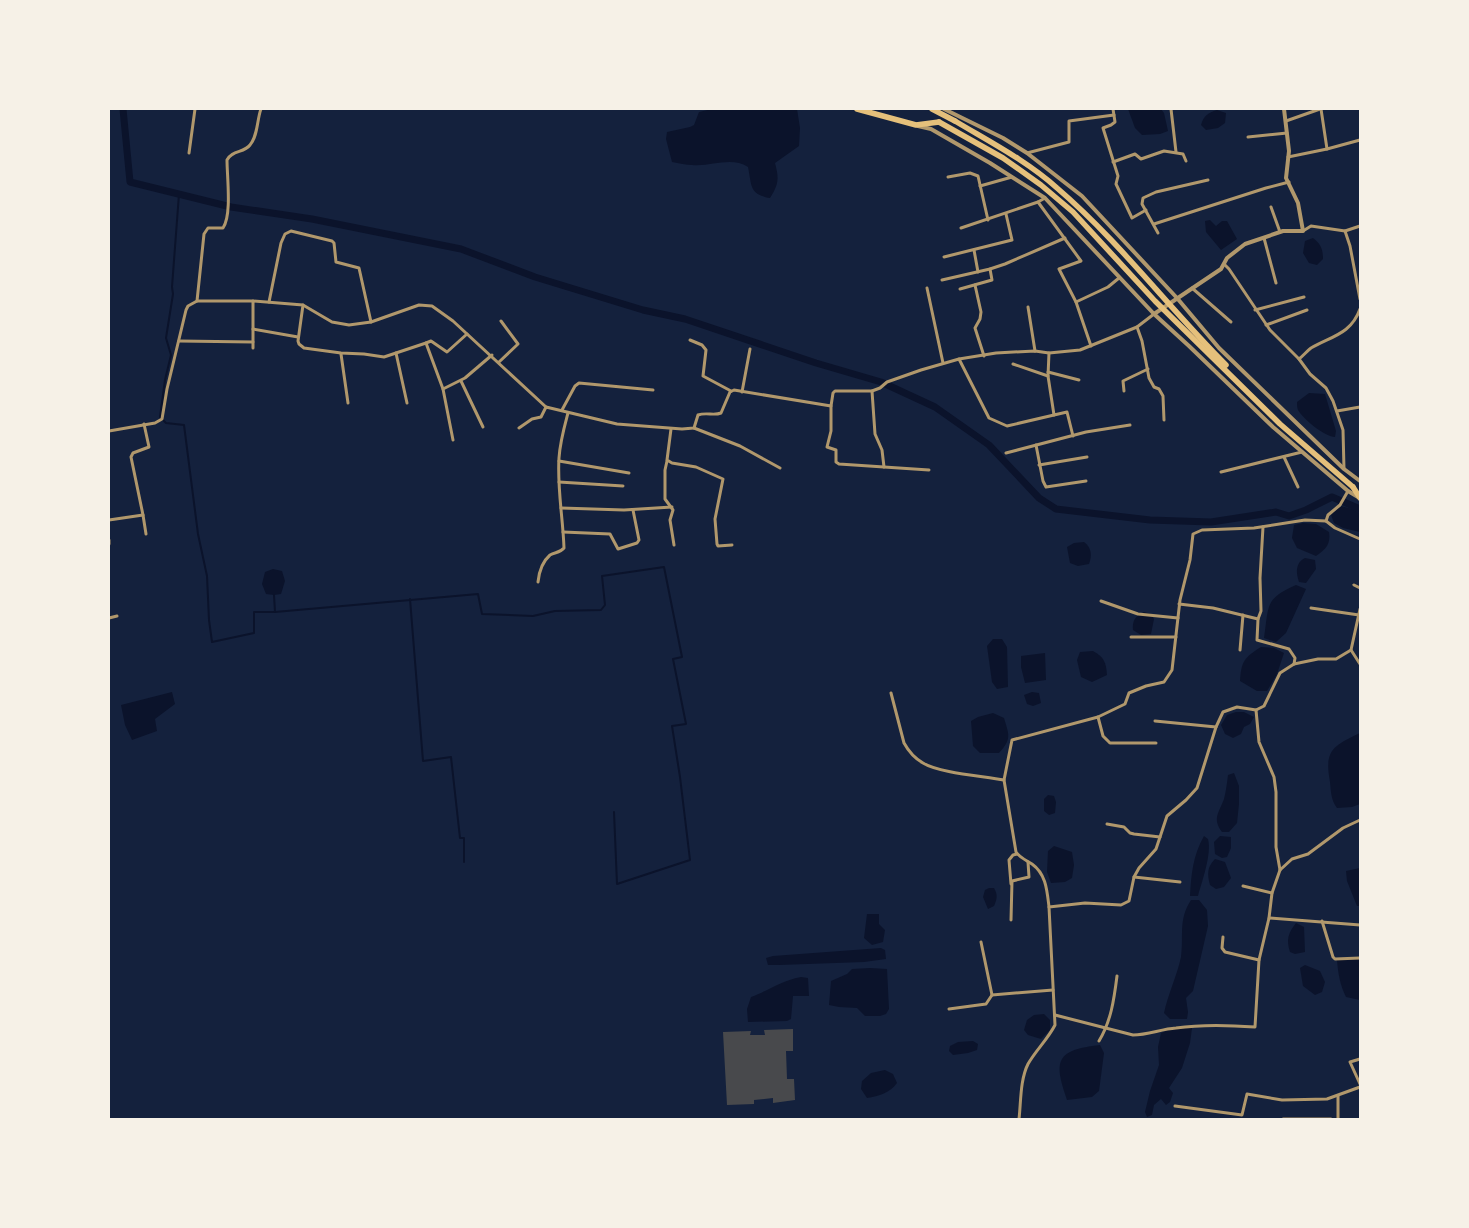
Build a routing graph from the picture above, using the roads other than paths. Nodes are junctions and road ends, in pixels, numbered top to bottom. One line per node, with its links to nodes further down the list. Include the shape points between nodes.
1 (195, 109): 18 (street)
2 (261, 109): 58 (street, via 252,142 227,160 226,222 223,228 208,228 204,234)
3 (857, 109): 12 (highway)
4 (932, 109): 143 (highway, via 1017,158 1057,187 1222,361)
5 (944, 109): 19 (street)
6 (1113, 109): 10 (street)
7 (1171, 109): 17 (street)
8 (1284, 109): 11 (street)
9 (1320, 109): 11 (street); 16 (street)
10 (1114, 115): 19 (street, via 1070,121 1069,142); 22 (street, via 1114,123 1103,128)
11 (1286, 120): 13 (street)
12 (916, 125): 24 (street, via 931,130); 143 (highway, via 939,122 1003,158 1073,212 1155,301 1280,424)
13 (1287, 133): 14 (street); 20 (street)
14 (1248, 137)
15 (1360, 140): 16 (street)
16 (1327, 149): 20 (street)
17 (1176, 152): 21 (street, via 1183,154); 22 (street, via 1164,151 1141,159 1135,154)
18 (188, 153)
19 (1028, 153): 55 (street, via 1082,196)
20 (1288, 157): 26 (street, via 1286,178)
21 (1186, 161)
22 (1113, 162): 31 (street, via 1118,176 1116,184 1132,218)
23 (948, 177): 27 (street, via 975,174)
24 (1012, 177): 27 (street); 28 (street)
25 (1208, 180): 31 (street, via 1148,195 1142,204)
26 (1289, 182): 34 (street); 37 (street, via 1298,203)
27 (980, 186): 33 (street)
28 (1046, 198): 29 (street); 48 (street)
29 (1038, 202): 32 (street); 41 (street)
30 (1271, 207): 39 (street)
31 (1146, 210): 34 (street)
32 (1006, 214): 33 (street); 43 (street, via 1012,240)
33 (988, 220): 36 (street)
34 (1154, 224): 40 (street)
35 (1360, 226): 38 (street)
36 (961, 228)
37 (1303, 231): 38 (street, via 1311,226); 39 (street)
38 (1345, 231): 57 (street)
39 (1280, 232): 42 (street)
40 (1158, 233)
41 (1065, 238): 46 (street); 61 (street, via 1081,261 1059,269)
42 (1264, 238): 45 (street, via 1245,244); 50 (street)
43 (974, 250): 44 (street); 47 (street)
44 (944, 257)
45 (1224, 264): 53 (street); 65 (street)
46 (990, 269): 47 (street); 51 (street, via 992,280)
47 (978, 272): 49 (street)
48 (1119, 278): 61 (street); 67 (street)
49 (942, 280)
50 (1276, 283)
51 (975, 285): 54 (street); 89 (street, via 981,316 975,328)
52 (927, 288): 93 (street)
53 (1192, 288): 55 (street); 71 (street)
54 (960, 289)
55 (1177, 298): 67 (street); 134 (street, via 1219,348)
56 (1304, 298): 65 (street)
57 (1360, 299)
58 (196, 301): 59 (street); 78 (street, via 186,310)
59 (253, 301): 60 (street); 74 (street)
60 (269, 302): 62 (street); 70 (street, via 281,243 285,234 291,231 332,241 335,261 359,268)
61 (1076, 302): 81 (street)
62 (303, 305): 70 (street, via 338,324 349,326); 76 (street)
63 (1028, 307): 84 (street)
64 (1360, 308): 68 (street)
65 (1256, 310): 72 (street)
66 (1307, 310): 72 (street)
67 (1154, 314): 73 (street); 125 (street)
68 (1358, 319): 91 (street, via 1333,339 1310,349)
69 (502, 321): 92 (street, via 518,344)
70 (371, 322): 75 (street, via 426,305 438,308)
71 (1231, 322)
72 (1266, 325): 91 (street)
73 (1137, 327): 81 (street); 95 (street)
74 (253, 329): 76 (street); 79 (street)
75 (467, 334): 80 (street, via 447,352 432,341); 88 (street)
76 (298, 337): 85 (street, via 298,343 304,348)
77 (690, 340): 101 (street, via 706,350 703,376)
78 (180, 341): 79 (street); 115 (street, via 162,419)
79 (253, 342): 82 (street)
80 (426, 342): 86 (street); 99 (street)
81 (1091, 346): 87 (street)
82 (253, 348)
83 (750, 349): 104 (street)
84 (1035, 351): 87 (street); 89 (street)
85 (341, 353): 86 (street, via 384,357); 105 (street)
86 (396, 353): 106 (street)
87 (1049, 353): 96 (street)
88 (492, 355): 92 (street); 98 (street)
89 (984, 356): 90 (street)
90 (959, 359): 93 (street); 113 (street, via 989,418 1007,426)
91 (1299, 359): 111 (street, via 1326,388)
92 (499, 362): 108 (street)
93 (943, 363): 102 (street, via 887,382)
94 (1013, 364): 96 (street)
95 (1148, 369): 103 (street, via 1123,380); 114 (street, via 1148,378 1163,396)
96 (1048, 374): 97 (street); 113 (street)
97 (1078, 380)
98 (461, 381): 99 (street); 117 (street)
99 (443, 389): 123 (street)
100 (653, 390): 110 (street, via 579,383)
101 (731, 390): 104 (street); 119 (street, via 723,412 717,415 698,414)
102 (872, 391): 107 (street, via 835,391); 132 (street, via 875,434 884,456)
103 (1124, 391)
104 (742, 392): 107 (street)
105 (348, 403)
106 (407, 403)
107 (831, 406): 132 (street, via 831,433 827,447 836,450 837,464)
108 (546, 407): 110 (street); 118 (street, via 540,417)
109 (1360, 407): 111 (street)
110 (562, 410): 112 (street)
111 (1336, 411): 134 (street, via 1343,430)
112 (568, 413): 120 (street, via 617,424); 130 (street)
113 (1054, 415): 122 (street, via 1067,412)
114 (1164, 420)
115 (144, 424): 121 (street); 149 (street, via 149,447 133,453 131,457)
116 (1130, 425): 122 (street)
117 (483, 427)
118 (519, 428)
119 (694, 428): 120 (street); 133 (street, via 740,446)
120 (671, 429): 129 (street)
121 (109, 431)
122 (1073, 436): 124 (street)
123 (453, 440)
124 (1036, 446): 126 (street); 131 (street)
125 (1302, 452): 128 (street); 143 (street)
126 (1006, 453)
127 (1087, 457): 131 (street)
128 (1284, 457): 136 (street); 142 (street)
129 (668, 460): 146 (street, via 665,500); 157 (street, via 696,467 723,479 715,519 717,544)
130 (559, 461): 137 (street); 140 (street)
131 (1039, 465): 138 (street, via 1046,487)
132 (884, 467): 135 (street)
133 (780, 468)
134 (1344, 469): 139 (street)
135 (929, 470)
136 (1221, 472)
137 (629, 473)
138 (1086, 481)
139 (1360, 481)
140 (559, 482): 141 (street); 147 (street)
141 (622, 486)
142 (1298, 487)
143 (1352, 487): 144 (highway); 145 (highway); 151 (street)
144 (1360, 487)
145 (1360, 498)
146 (672, 507): 148 (street); 156 (street, via 670,520)
147 (561, 508): 148 (street); 153 (street)
148 (633, 510): 153 (street, via 637,543 618,549 611,534)
149 (143, 515): 150 (street); 154 (street)
150 (109, 520)
151 (1326, 521): 152 (street, via 1305,520); 155 (street)
152 (1264, 526): 162 (street, via 1202,530 1193,534); 170 (street)
153 (564, 532): 158 (street, via 564,550 550,556 540,569)
154 (146, 534)
155 (1360, 539)
156 (674, 545)
157 (732, 545)
158 (538, 582)
159 (1354, 585): 160 (street)
160 (1360, 588)
161 (1101, 601): 169 (street, via 1138,614)
162 (1179, 604): 165 (street); 169 (street)
163 (1310, 608): 167 (street)
164 (1360, 609): 167 (street)
165 (1243, 615): 170 (street); 173 (street)
166 (118, 616): 168 (street)
167 (1359, 616): 174 (street)
168 (109, 618)
169 (1178, 618): 172 (street)
170 (1258, 619): 175 (street, via 1257,640 1288,649 1295,658)
171 (1131, 637): 172 (street)
172 (1176, 637): 179 (street, via 1172,670 1164,682 1130,693 1125,704)
173 (1240, 650)
174 (1351, 650): 175 (street, via 1336,659); 176 (street)
175 (1294, 664): 178 (street, via 1280,673 1264,706)
176 (1360, 664)
177 (891, 693): 183 (street, via 904,743 922,763)
178 (1256, 710): 181 (street, via 1237,707 1224,712); 189 (street, via 1259,742 1274,777 1276,847)
179 (1098, 718): 182 (street, via 1102,736 1110,743); 183 (street, via 1012,740)
180 (1156, 721): 181 (street)
181 (1216, 727): 186 (street, via 1197,788 1167,816)
182 (1156, 743)
183 (1004, 780): 187 (street)
184 (1360, 820): 189 (street, via 1343,828 1308,854 1292,859)
185 (1107, 824): 186 (street, via 1124,826 1134,834)
186 (1160, 837): 190 (street, via 1156,848)
187 (1018, 854): 188 (street); 192 (street, via 1009,860)
188 (1028, 861): 192 (street, via 1029,877); 195 (street, via 1044,878)
189 (1280, 870): 194 (street)
190 (1134, 877): 191 (street); 195 (street, via 1130,898 1121,905 1085,903)
191 (1180, 882)
192 (1011, 884): 197 (street)
193 (1243, 886): 194 (street)
194 (1272, 893): 196 (street)
195 (1049, 907): 205 (street)
196 (1269, 918): 198 (street); 203 (street)
197 (1011, 920)
198 (1322, 921): 199 (street); 202 (street, via 1335,959)
199 (1360, 925)
200 (1223, 937): 203 (street, via 1225,952)
201 (981, 942): 206 (street)
202 (1360, 958)
203 (1259, 960): 209 (street, via 1256,1027 1207,1025 1139,1035)
204 (1117, 976): 209 (street)
205 (1054, 990): 206 (street); 208 (street)
206 (992, 994): 207 (street, via 986,1004)
207 (950, 1009)
208 (1056, 1015): 209 (street); 216 (street, via 1052,1031 1027,1067)
209 (1107, 1028): 210 (street)
210 (1099, 1041)
211 (1360, 1059): 212 (street, via 1350,1062)
212 (1360, 1086): 213 (street)
213 (1338, 1096): 215 (street, via 1282,1100 1247,1094); 219 (street)
214 (1175, 1106): 215 (street)
215 (1242, 1117)
216 (1019, 1119)
217 (1283, 1119): 218 (street)
218 (1331, 1119)
219 (1338, 1119)

